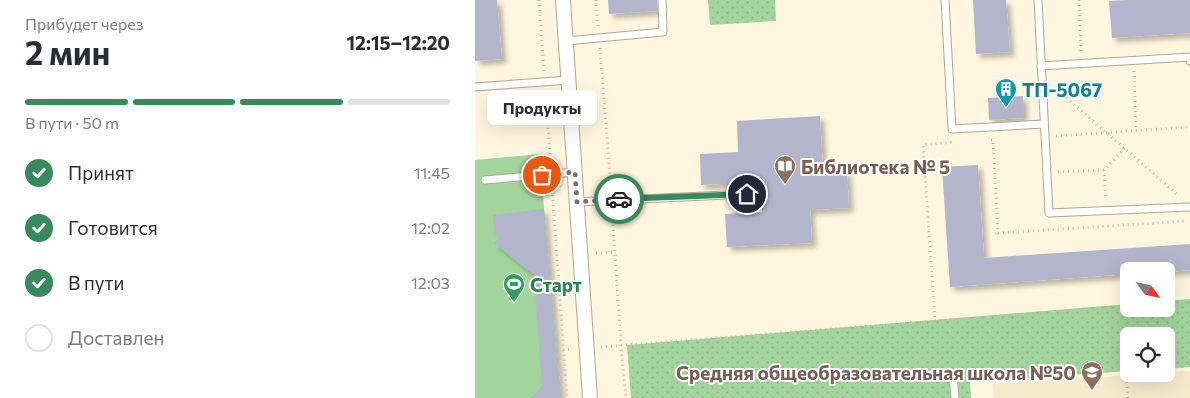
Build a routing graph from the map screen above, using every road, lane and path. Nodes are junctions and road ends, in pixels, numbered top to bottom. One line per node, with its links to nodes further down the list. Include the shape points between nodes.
1 (539, 0): 15 (path)
2 (563, 0): 7 (street)
3 (662, 0): 7 (lane, via 663,32)
4 (945, 0): 17 (lane, via 952,129)
5 (1038, 0): 12 (lane)
6 (1079, 0): 9 (path)
7 (566, 41): 14 (street)
8 (600, 52): 31 (path)
9 (1081, 55)
10 (1133, 61): 11 (lane, via 1190,57); 12 (lane); 19 (path)
11 (1190, 61)
12 (1041, 66): 13 (lane)
13 (1042, 77): 17 (lane); 20 (path)
14 (569, 80): 15 (lane); 25 (street)
15 (545, 82): 16 (lane); 27 (path)
16 (475, 87)
17 (1044, 124): 21 (lane)
18 (1190, 127): 19 (path)
19 (1136, 131): 20 (path)
20 (1108, 133): 21 (path); 24 (path)
21 (1045, 137): 26 (lane)
22 (983, 141): 34 (path, via 993,140 998,233)
23 (963, 142): 38 (path, via 923,144)
24 (1125, 148): 26 (path, via 1104,170); 30 (path)
25 (575, 172): 27 (lane); 32 (street)
26 (1047, 173): 33 (lane, via 1049,213)
27 (551, 174): 28 (lane); 42 (path)
28 (485, 180)
29 (747, 194): 31 (lane)
30 (1183, 199)
31 (612, 200): 32 (lane); 40 (path)
32 (577, 202): 41 (street)
33 (1190, 207)
34 (1190, 221)
35 (1190, 301): 36 (path)
36 (1175, 302)
37 (1120, 307): 38 (path)
38 (935, 322): 39 (path)
39 (709, 339): 40 (path); 51 (path)
40 (621, 346): 41 (path); 50 (path)
41 (587, 348): 42 (path); 49 (street)
42 (563, 350): 48 (path)
43 (1190, 357): 44 (path)
44 (1175, 358)
45 (1120, 363): 46 (path)
46 (953, 375): 52 (path, via 878,381); 53 (lane)
47 (1128, 382): 54 (path)
48 (567, 398)
49 (590, 398)
50 (626, 398)
51 (714, 398)
52 (879, 398)
53 (955, 398)
54 (1128, 398)

